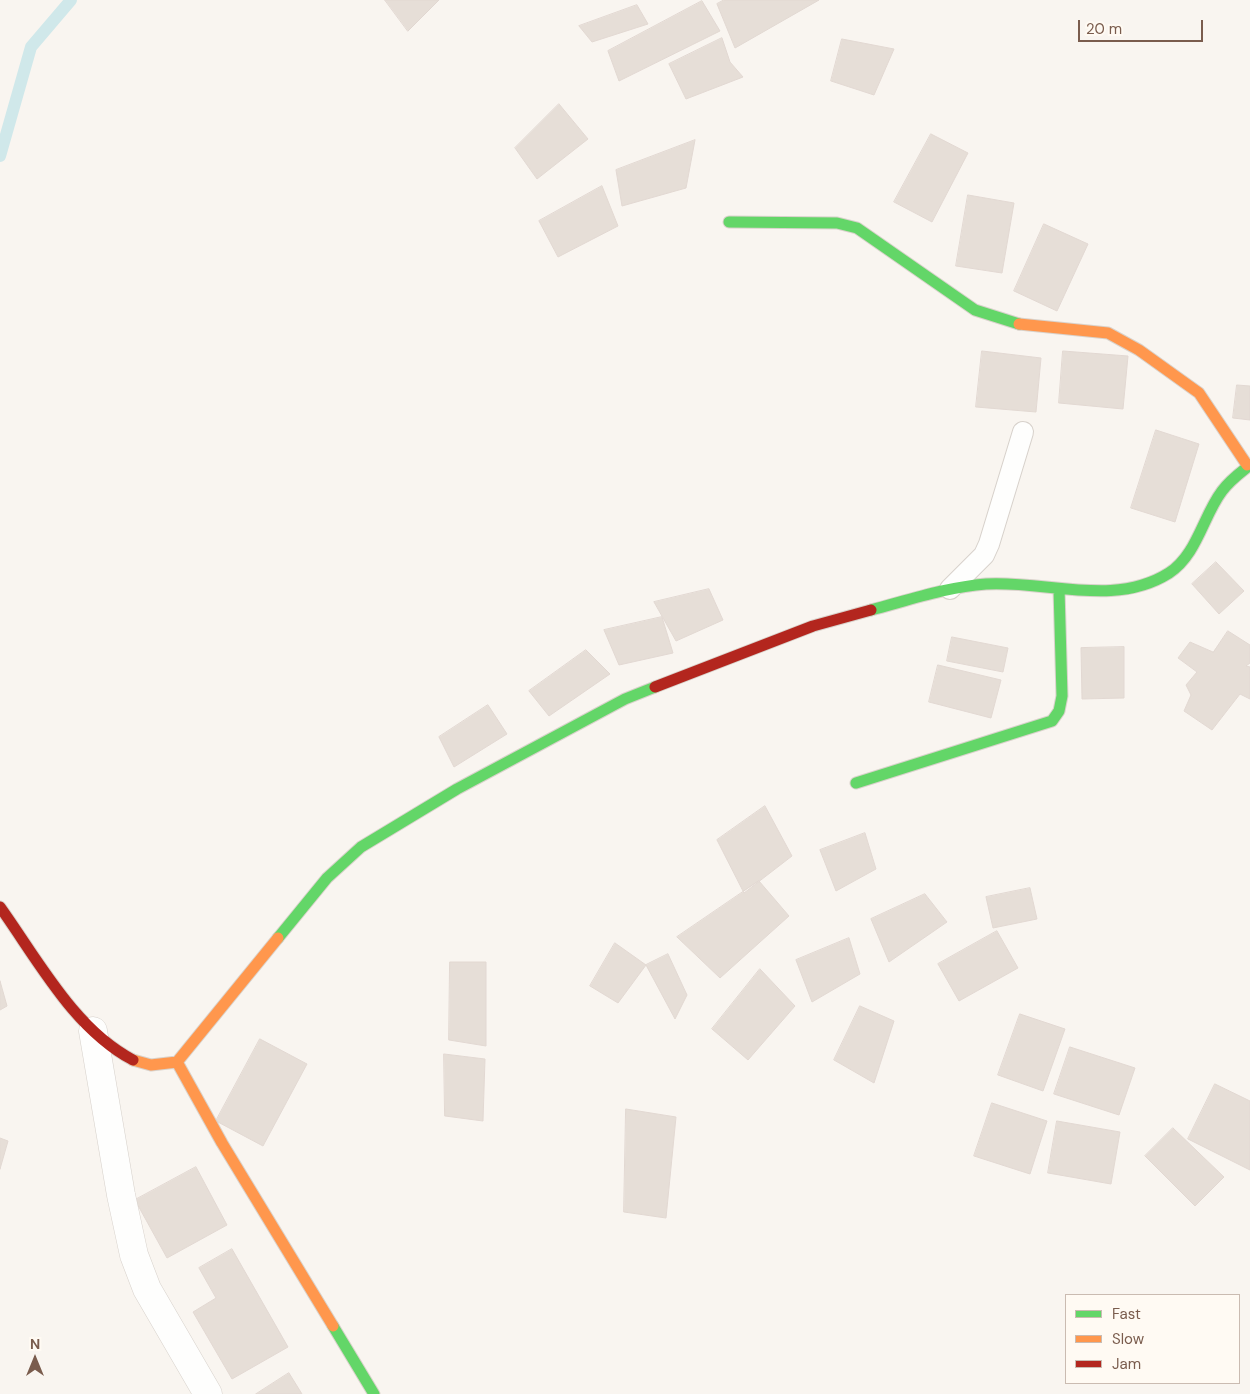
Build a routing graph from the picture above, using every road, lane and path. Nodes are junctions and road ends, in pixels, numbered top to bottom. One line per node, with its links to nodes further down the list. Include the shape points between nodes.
1 (729, 222): 3 (street, via 837,223 857,228 975,310 1021,325 1108,334 1139,350 1200,393)
2 (1023, 432): 5 (lane, via 986,550)
3 (1249, 465): 4 (street, via 1221,492 1190,550 1170,572 1146,584 1118,591)
4 (1059, 588): 5 (street, via 987,584); 6 (street, via 1062,696 1059,711 1052,720)
5 (950, 589): 9 (street, via 813,626 625,699 456,789 361,847 327,878)
6 (856, 783)
7 (0, 907): 8 (street)
8 (93, 1031): 9 (street, via 122,1056 136,1063 157,1067); 10 (street, via 134,1255 147,1289)
9 (177, 1062): 11 (street, via 222,1143)
10 (208, 1394)
11 (374, 1394)

